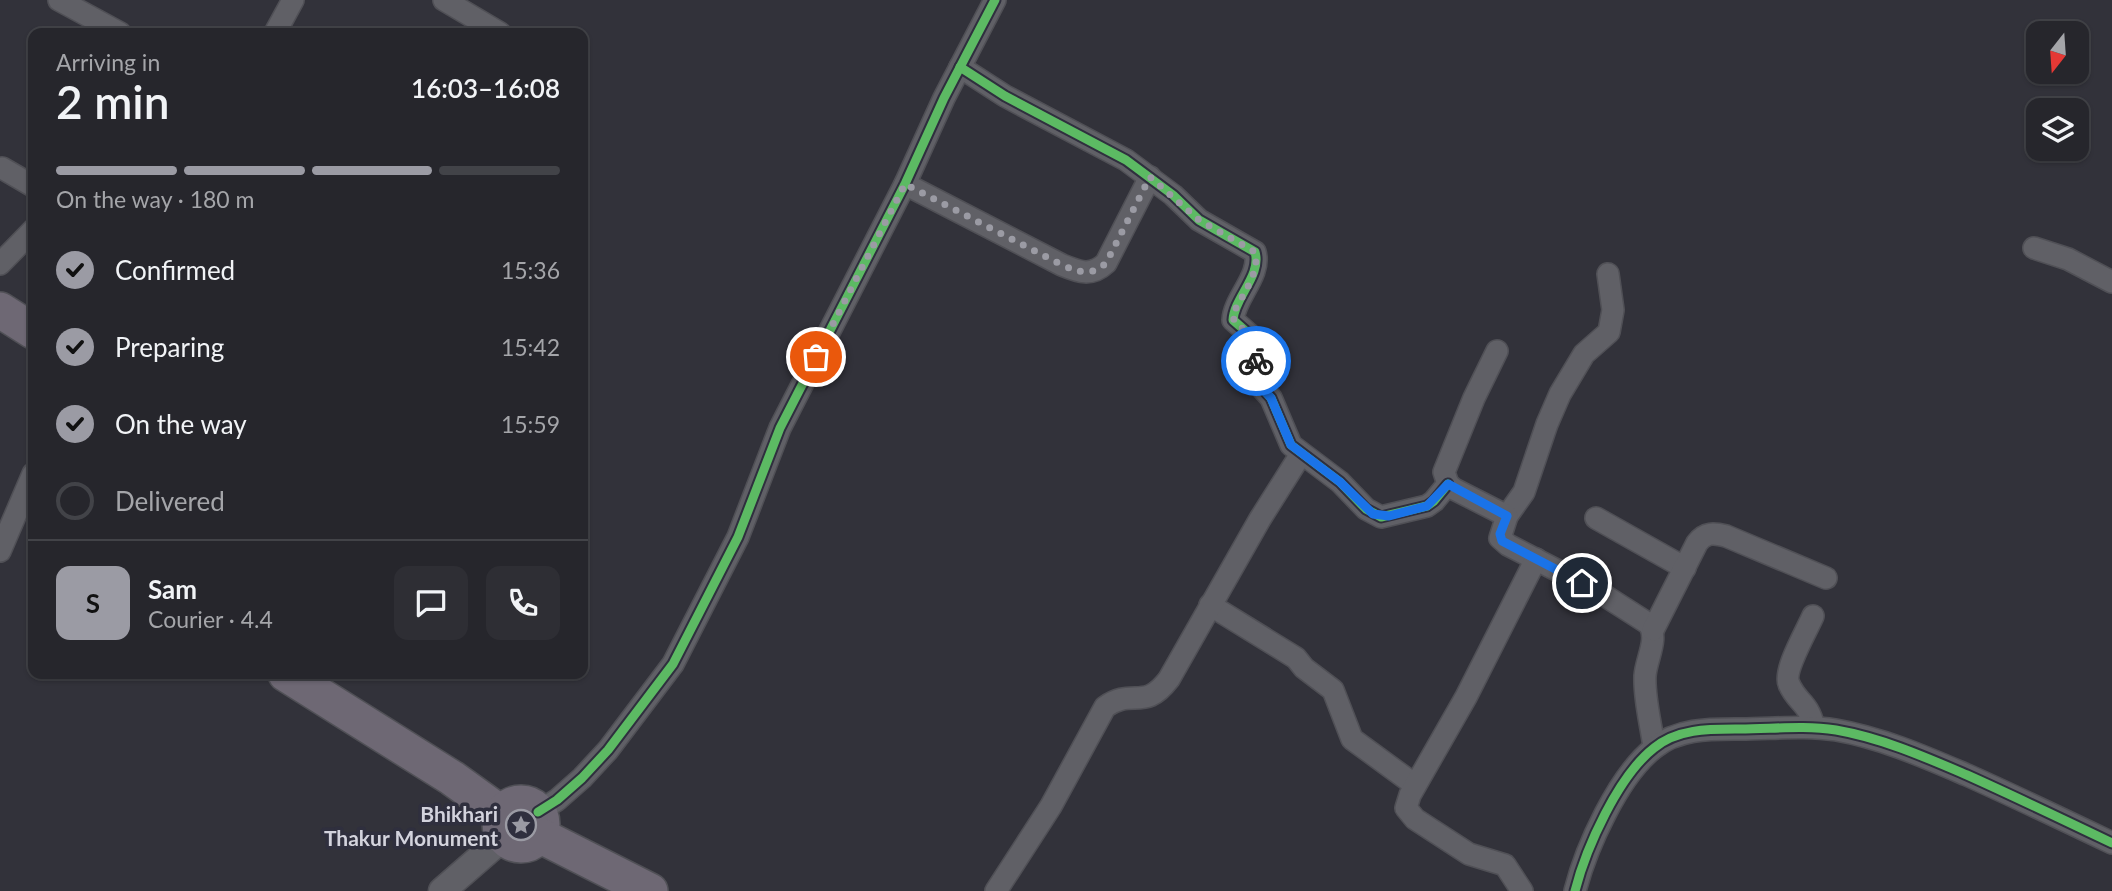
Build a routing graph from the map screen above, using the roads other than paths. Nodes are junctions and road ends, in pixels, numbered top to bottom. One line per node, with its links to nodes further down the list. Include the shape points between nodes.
1 (59, 0): 5 (street)
2 (293, 0): 6 (street)
3 (444, 0): 7 (street)
4 (995, 0): 8 (street)
5 (111, 28)
6 (278, 28)
7 (492, 28)
8 (960, 67): 10 (street); 12 (street)
9 (2, 168): 11 (street)
10 (1150, 177): 12 (street, via 1110,255 1098,271 1088,274); 21 (street, via 1199,220 1255,252 1252,273 1233,320 1258,342 1253,378 1271,398 1287,438)
11 (28, 183)
12 (905, 184): 37 (street, via 780,428 738,537 673,664 608,750)
13 (28, 235): 15 (street)
14 (2034, 248): 17 (street, via 2068,259)
15 (0, 264)
16 (1608, 274): 24 (street, via 1614,310 1609,332 1584,354 1565,384 1524,492)
17 (2112, 282)
18 (0, 310): 19 (highway)
19 (28, 328)
20 (1497, 351): 22 (street, via 1445,465)
21 (1301, 454): 22 (street, via 1381,517 1427,506); 30 (street)
22 (1448, 484): 24 (street)
23 (28, 486): 26 (street)
24 (1507, 516): 27 (street, via 1502,541)
25 (1596, 518): 28 (street)
26 (0, 551)
27 (1536, 559): 32 (street, via 1624,607); 36 (street, via 1472,686)
28 (1685, 568): 29 (street, via 1702,537 1717,534); 32 (street)
29 (1826, 578)
30 (1210, 605): 36 (street, via 1296,658 1327,684 1352,739); 42 (street, via 1160,691 1151,697 1115,699 1105,707 1051,806)
31 (1814, 617): 34 (street, via 1787,675 1790,686 1810,710)
32 (1653, 630): 35 (street, via 1645,679)
33 (294, 679): 38 (highway, via 452,778)
34 (1814, 727): 35 (street, via 1702,729); 39 (street, via 1914,753)
35 (1654, 747): 44 (street, via 1607,811)
36 (1415, 785): 43 (street, via 1406,803 1410,815 1469,855 1505,865)
37 (539, 824): 38 (highway, via 530,843 519,845); 41 (highway)
38 (503, 825): 40 (street)
39 (2112, 843)
40 (442, 891)
41 (650, 891)
42 (996, 891)
43 (1522, 891)
44 (1575, 891)

